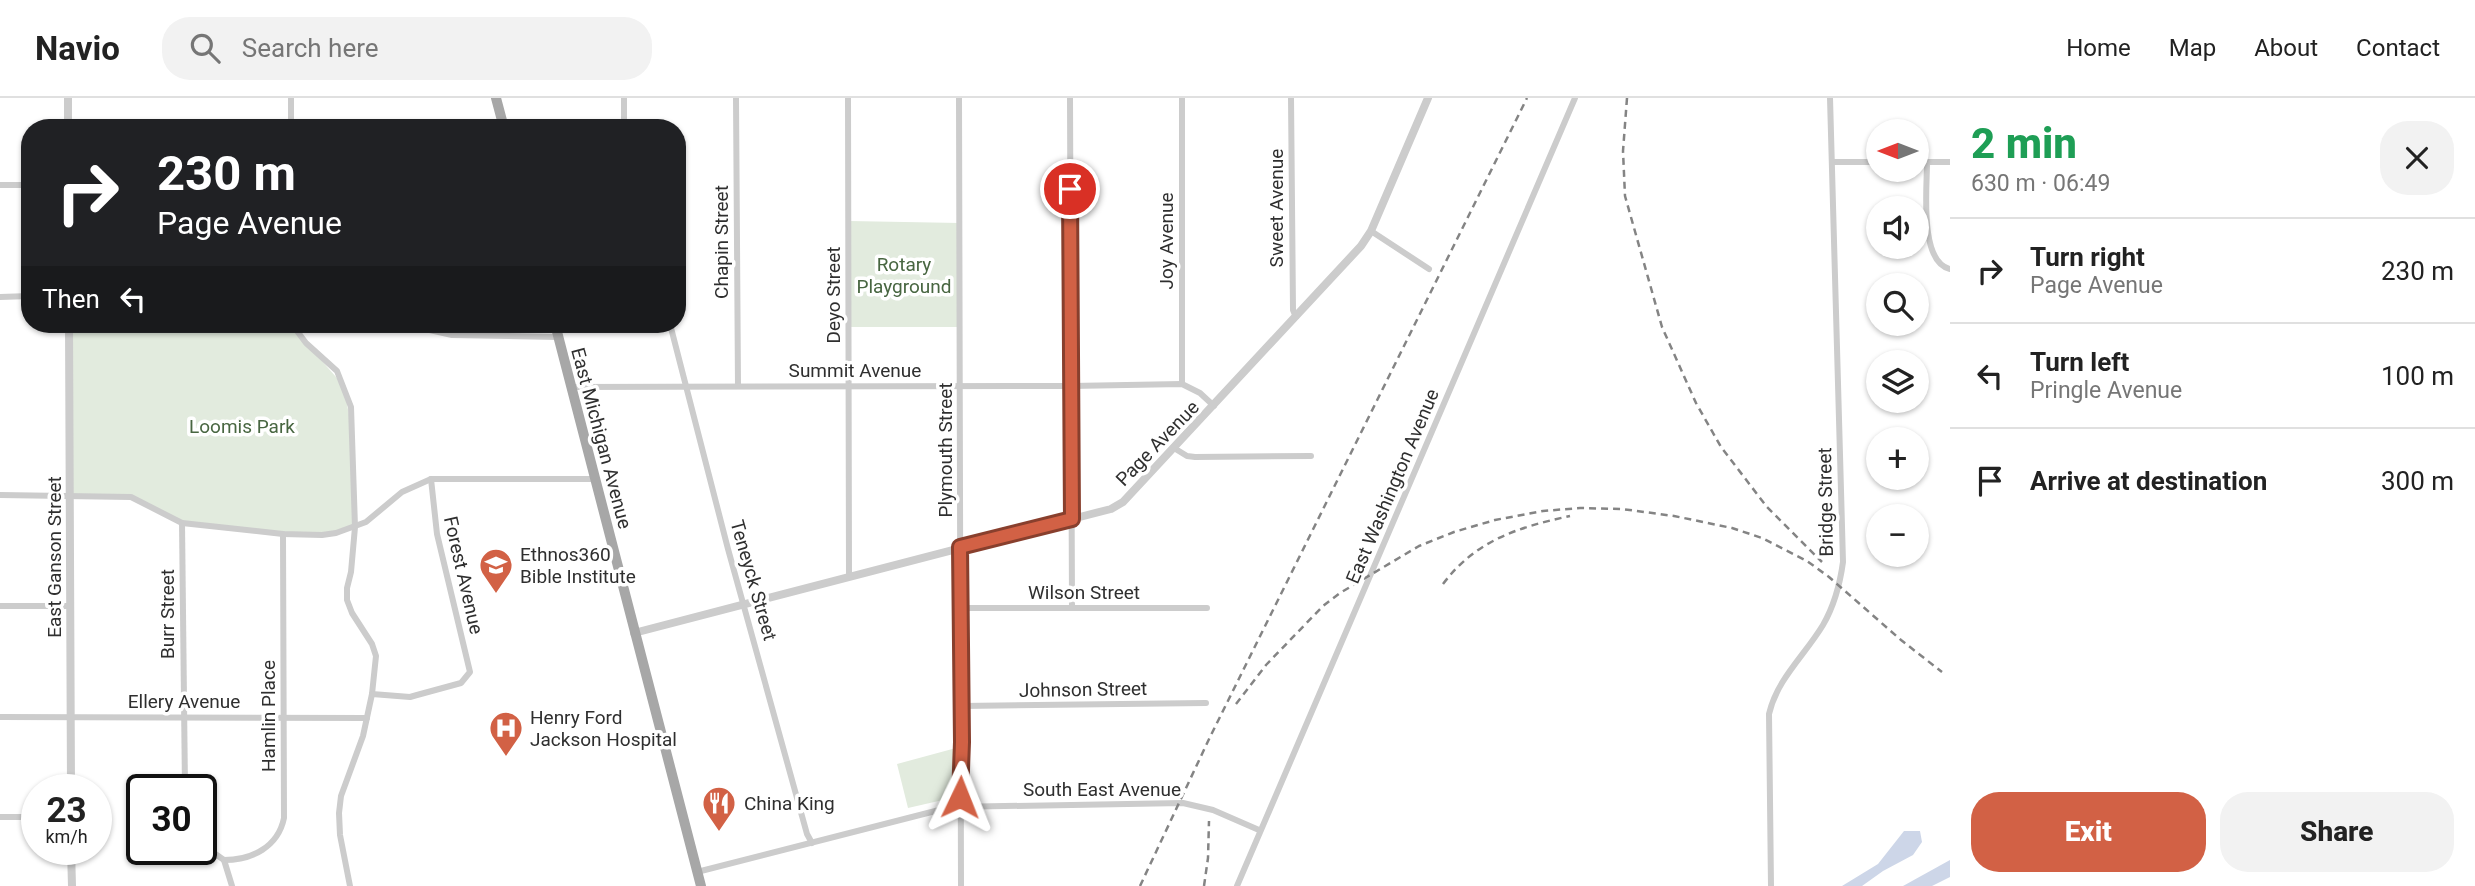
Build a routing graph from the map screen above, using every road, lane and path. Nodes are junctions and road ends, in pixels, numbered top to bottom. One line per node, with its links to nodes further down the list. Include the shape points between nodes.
1 (68, 98): 14 (street)
2 (291, 98): 15 (street)
3 (496, 98): 16 (main road)
4 (624, 98): 17 (street)
5 (736, 98): 39 (street, Chapin Street)
6 (848, 98): 43 (street, Deyo Street)
7 (959, 98): 40 (street, Plymouth Street)
8 (1070, 98): 41 (street)
9 (1182, 98): 37 (street, Joy Avenue)
10 (1291, 98): 30 (street, Sweet Avenue)
11 (1428, 98): 25 (street, Page Avenue)
12 (1575, 98): 77 (street, East Washington Avenue)
13 (1830, 98): 18 (street, Bridge Street)
14 (68, 119)
15 (291, 119)
16 (502, 119)
17 (624, 119)
18 (1833, 162): 19 (street); 89 (street, Bridge Street, via 1843,562 1831,608 1772,701)
19 (1866, 162)
20 (1950, 162): 21 (street)
21 (1929, 163)
22 (1927, 182): 27 (street, via 1932,251 1938,262)
23 (21, 184): 24 (street)
24 (0, 185)
25 (1371, 231): 26 (street); 30 (street, Page Avenue)
26 (1429, 269)
27 (1950, 269)
28 (21, 296): 29 (street)
29 (0, 297)
30 (1296, 317): 44 (street, Page Avenue)
31 (69, 333): 50 (street, East Ganson Street)
32 (298, 333): 53 (street, via 337,371 351,407)
33 (443, 333): 36 (street)
34 (557, 333): 36 (main road, East Michigan Avenue)
35 (672, 333): 38 (street, Teneyck Street)
36 (558, 337): 42 (main road, East Michigan Avenue)
37 (1182, 384): 41 (street, Summit Avenue); 44 (street)
38 (687, 386): 39 (street, Summit Avenue); 42 (street, Summit Avenue); 57 (street, Teneyck Street)
39 (738, 386): 43 (street, Summit Avenue)
40 (960, 386): 41 (street, Summit Avenue); 43 (street, Summit Avenue); 55 (street, Plymouth Street)
41 (1071, 386): 51 (street)
42 (571, 387): 47 (main road, East Michigan Avenue)
43 (849, 387): 56 (street, Deyo Street)
44 (1214, 406): 45 (street, Page Avenue)
45 (1174, 448): 46 (street, via 1195,457); 51 (street, Page Avenue, via 1123,502)
46 (1311, 456)
47 (596, 479): 48 (street); 63 (main road, East Michigan Avenue)
48 (431, 480): 53 (street, via 402,492); 64 (street, Forest Avenue, via 436,534 468,677 461,684 410,697)
49 (0, 495): 50 (street)
50 (70, 495): 52 (street, via 131,497); 59 (street, East Ganson Street)
51 (1072, 519): 55 (street, Page Avenue); 61 (street)
52 (183, 523): 54 (street); 69 (street, Burr Street)
53 (355, 527): 54 (street, via 323,535); 64 (street, via 347,600 372,644 376,664)
54 (283, 534): 70 (street, Hamlin Place)
55 (960, 547): 56 (street, Page Avenue); 60 (street, Plymouth Street)
56 (849, 577): 57 (street, Page Avenue)
57 (745, 604): 63 (street, Page Avenue); 78 (street, Teneyck Street)
58 (0, 606): 59 (street)
59 (70, 606): 68 (street, East Ganson Street)
60 (960, 608): 61 (street, Wilson Street); 66 (street, Plymouth Street)
61 (1072, 608): 62 (street, Wilson Street)
62 (1207, 608)
63 (634, 633): 82 (main road, East Michigan Avenue)
64 (372, 694): 71 (street)
65 (1206, 703): 66 (street, Johnson Street)
66 (962, 706): 74 (street, Plymouth Street)
67 (0, 717): 68 (street, Ellery Avenue)
68 (71, 717): 69 (street, Ellery Avenue); 72 (street, East Ganson Street)
69 (183, 717): 70 (street, Ellery Avenue); 73 (street, Burr Street)
70 (284, 717): 71 (street, Ellery Avenue); 80 (street, Hamlin Place, via 281,830 265,849)
71 (367, 718): 85 (street, via 339,813)
72 (71, 774)
73 (185, 774)
74 (961, 807): 77 (street, South East Avenue, via 1183,803); 78 (street, South East Avenue); 87 (street, Plymouth Street)
75 (0, 817): 76 (street)
76 (21, 817)
77 (1259, 830): 88 (street, East Washington Avenue)
78 (812, 843): 82 (street, South East Avenue)
79 (217, 855): 80 (street)
80 (224, 860): 84 (street)
81 (71, 865): 83 (street)
82 (697, 872): 86 (main road, East Michigan Avenue)
83 (72, 886)
84 (232, 886)
85 (350, 886)
86 (701, 886)
87 (961, 886)
88 (1237, 886)
89 (1771, 886)

